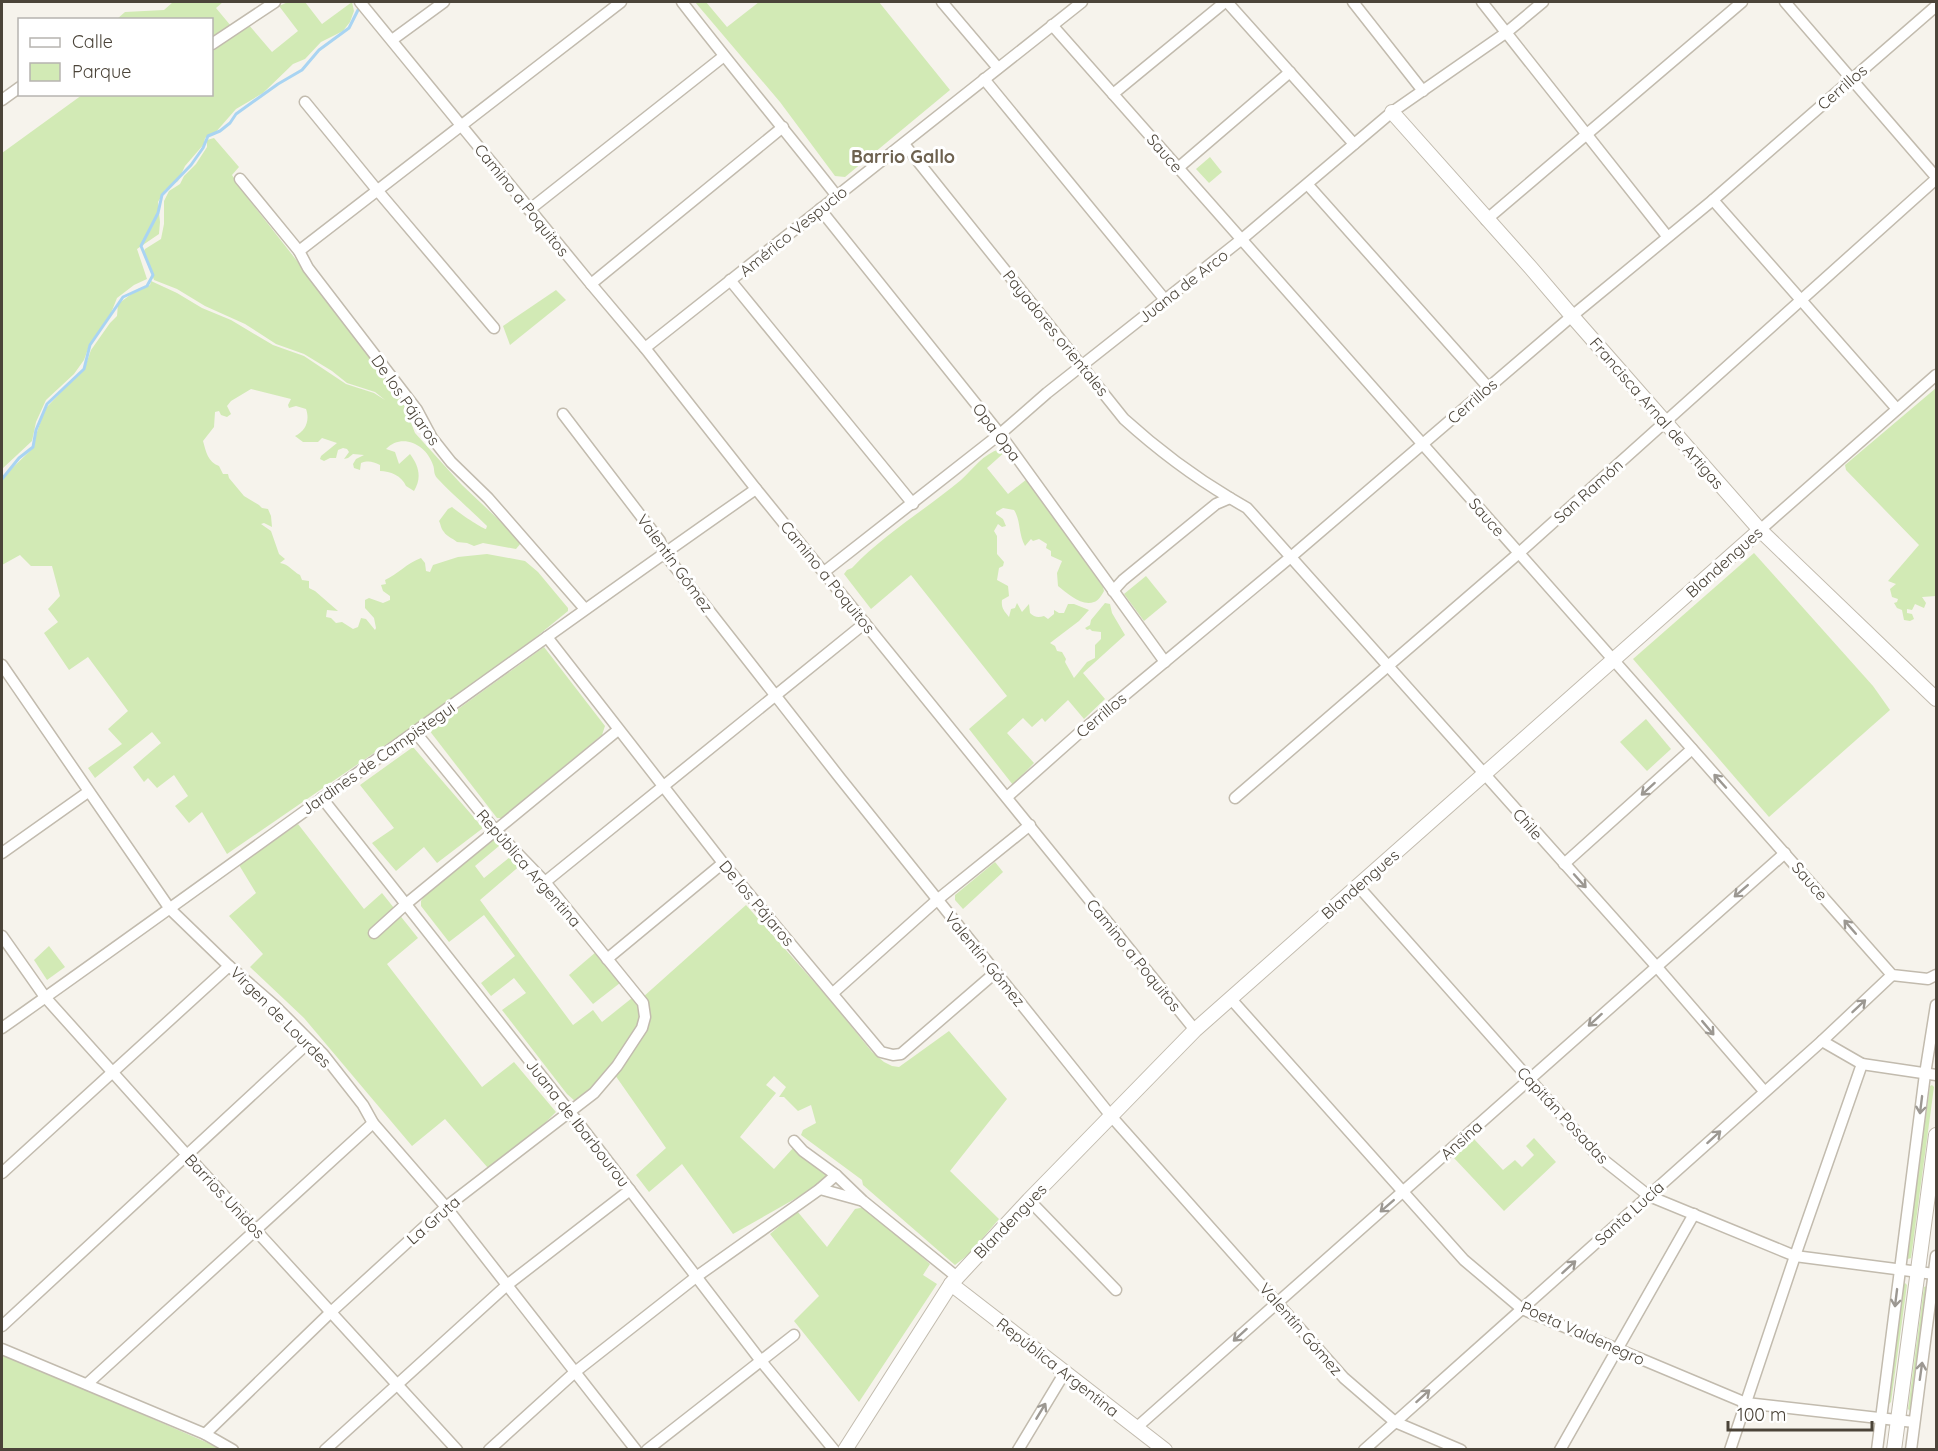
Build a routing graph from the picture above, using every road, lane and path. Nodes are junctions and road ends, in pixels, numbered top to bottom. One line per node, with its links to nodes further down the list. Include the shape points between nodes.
1 (275, 2): 18 (street)
2 (360, 2): 17 (street, Camino a Poquitos)
3 (444, 2): 17 (street)
4 (621, 2): 30 (street)
5 (682, 2): 19 (street)
6 (942, 2): 20 (street)
7 (1082, 2): 15 (street, Américo Vespucio)
8 (1226, 2): 21 (street); 26 (street)
9 (1353, 2): 25 (street)
10 (1482, 2): 16 (street)
11 (1543, 2): 16 (street, Juana de Arco)
12 (1742, 2): 32 (street)
13 (1785, 2): 23 (street)
14 (1936, 6): 23 (street, Cerrillos)
15 (1052, 25): 20 (street, Américo Vespucio); 26 (street, Sauce)
16 (1507, 32): 25 (street, Juana de Arco); 32 (street)
17 (392, 40): 30 (street, Camino a Poquitos)
18 (213, 43)
19 (724, 56): 31 (street); 43 (street)
20 (998, 68): 22 (street, Américo Vespucio)
21 (1290, 72): 34 (street); 35 (street)
22 (984, 79): 33 (street, Américo Vespucio); 51 (street)
23 (1852, 79): 36 (street); 41 (street, Cerrillos)
24 (18, 88): 27 (street)
25 (1423, 91): 29 (street, Juana de Arco)
26 (1113, 94): 35 (street, Sauce)
27 (2, 100)
28 (305, 102): 39 (street)
29 (1392, 112): 34 (street, Juana de Arco); 44 (street, Francisca Arnal de Artigas)
30 (460, 125): 39 (street); 43 (street, Camino a Poquitos)
31 (783, 127): 40 (street); 49 (street)
32 (1587, 135): 44 (street); 45 (street)
33 (904, 144): 40 (street, Américo Vespucio); 55 (street, Payadores orientales)
34 (1354, 144): 38 (street, Juana de Arco)
35 (1178, 168): 46 (street, Sauce)
36 (1936, 178): 50 (street, San Ramón)
37 (240, 179): 47 (street, De los Pájaros)
38 (1308, 184): 46 (street, Juana de Arco); 57 (street)
39 (377, 190): 47 (street); 53 (street)
40 (836, 195): 42 (street, Américo Vespucio)
41 (1713, 200): 45 (street, Cerrillos); 50 (street)
42 (820, 209): 48 (street, Américo Vespucio); 61 (street, Opa Opa)
43 (530, 210): 49 (street, Camino a Poquitos)
44 (1486, 220): 52 (street, Francisca Arnal de Artigas)
45 (1667, 237): 52 (street, Cerrillos)
46 (1242, 239): 51 (street, Juana de Arco); 62 (street, Sauce)
47 (299, 251): 72 (street, De los Pájaros, via 451,462 488,498)
48 (730, 280): 54 (street, Américo Vespucio); 65 (street)
49 (591, 284): 54 (street, Camino a Poquitos)
50 (1802, 300): 58 (street); 60 (street, San Ramón)
51 (1166, 301): 55 (street, Juana de Arco)
52 (1572, 316): 57 (street, Cerrillos); 60 (street, Francisca Arnal de Artigas)
53 (494, 328)
54 (645, 348): 63 (street, Camino a Poquitos)
55 (1083, 365): 61 (street, Juana de Arco); 64 (street, Payadores orientales, via 1124,419 1210,487)
56 (1936, 375): 58 (street, Blandengues)
57 (1488, 387): 62 (street, Cerrillos)
58 (1897, 409): 66 (street, Blandengues)
59 (562, 414): 67 (street, Valentín Gómez, via 660,541)
60 (1665, 423): 66 (street, Francisca Arnal de Artigas); 68 (street, San Ramón)
61 (1000, 435): 65 (street, Juana de Arco); 71 (street, Opa Opa)
62 (1423, 444): 68 (street, Sauce); 69 (street, Cerrillos)
63 (756, 489): 67 (street, Jardines de Campistegui); 70 (street, Camino a Poquitos)
64 (1230, 498): 69 (street, Payadores orientales, via 1247,508); 71 (street, via 1216,504)
65 (913, 504): 70 (street, Juana de Arco)
66 (1760, 530): 75 (street, Blandengues); 80 (street, Francisca Arnal de Artigas)
67 (664, 553): 72 (street, Jardines de Campistegui); 79 (street, Valentín Gómez)
68 (1519, 553): 75 (street, Sauce); 78 (street, San Ramón)
69 (1292, 556): 76 (street, Cerrillos); 78 (street, Chile)
70 (824, 572): 73 (street, Camino a Poquitos)
71 (1113, 591): 76 (street, Opa Opa)
72 (585, 609): 74 (street, Jardines de Campistegui)
73 (865, 623): 79 (street); 87 (street, Camino a Poquitos)
74 (547, 637): 81 (street, De los Pájaros); 82 (street, Jardines de Campistegui)
75 (1614, 661): 83 (street, Sauce); 84 (street, Blandengues)
76 (1165, 662): 87 (street, Cerrillos)
77 (2, 665): 86 (street, Virgen de Lourdes)
78 (1388, 665): 84 (street, Chile); 89 (street, San Ramón)
79 (776, 697): 85 (street); 98 (street, Valentín Gómez)
80 (1936, 699)
81 (618, 730): 85 (street, De los Pájaros); 91 (street)
82 (416, 733): 88 (street, Jardines de Campistegui); 91 (street, República Argentina)
83 (1692, 749): 93 (street, Sauce, one-way to 83); 95 (street, one-way to 95)
84 (1485, 775): 95 (street, Chile); 97 (street, Blandengues)
85 (663, 787): 94 (street, De los Pájaros); 96 (street)
86 (88, 792): 92 (street); 100 (street, Virgen de Lourdes)
87 (1007, 797): 90 (street, Camino a Poquitos)
88 (322, 798): 99 (street, Juana de Ibarbourou); 100 (street, Jardines de Campistegui)
89 (1235, 798)
90 (1030, 825): 98 (street); 115 (street, Camino a Poquitos)
91 (495, 830): 96 (street, República Argentina); 99 (street)
92 (2, 853)
93 (1785, 853): 105 (street, Ansina, one-way to 105); 107 (street, Sauce, one-way to 93)
94 (723, 863): 103 (street); 109 (street, De los Pájaros)
95 (1564, 864): 105 (street, Chile, one-way to 105)
96 (545, 882): 103 (street, República Argentina)
97 (1358, 886): 111 (street, Blandengues); 121 (street, Capitán Posadas)
98 (937, 900): 106 (street, Valentín Gómez); 109 (street)
99 (405, 904): 101 (street); 123 (street, Juana de Ibarbourou)
100 (170, 909): 104 (street, Virgen de Lourdes); 110 (street, Jardines de Campistegui)
101 (374, 933)
102 (2, 936): 110 (street, Barrios Unidos)
103 (607, 959): 112 (street, República Argentina)
104 (230, 966): 117 (street, Virgen de Lourdes); 119 (street)
105 (1656, 966): 121 (street, Ansina, one-way to 121); 122 (street, Chile, one-way to 122)
106 (996, 972): 109 (street, De los Pájaros, via 901,1054 881,1052); 124 (street, Valentín Gómez)
107 (1892, 975): 108 (street, via 1928,979); 116 (street, Santa Lucía, one-way to 107)
108 (1936, 975)
109 (833, 993)
110 (45, 997): 114 (street, Jardines de Campistegui); 119 (street, Barrios Unidos)
111 (1231, 999): 115 (street, Blandengues); 133 (street, Poeta Valdenegro)
112 (643, 1003): 123 (street, La Gruta, via 642,1029 594,1093)
113 (1936, 1005): 120 (street)
114 (2, 1028)
115 (1195, 1030): 124 (street, Blandengues)
116 (1822, 1041): 118 (street); 122 (street, Santa Lucía)
117 (309, 1042): 125 (street, Virgen de Lourdes, via 363,1105); 128 (street)
118 (1862, 1065): 120 (street); 140 (street)
119 (112, 1071): 128 (street, Barrios Unidos); 129 (street)
120 (1931, 1075): 142 (street, one-way to 142)
121 (1529, 1079): 133 (street, Ansina); 134 (street, Capitán Posadas, via 1596,1154)
122 (1764, 1091): 134 (street, Santa Lucía, one-way to 122)
123 (570, 1112): 132 (street, Juana de Ibarbourou); 137 (street, La Gruta)
124 (1111, 1116): 135 (street, Blandengues); 149 (street, Valentín Gómez)
125 (373, 1123): 137 (street, Virgen de Lourdes); 139 (street)
126 (1936, 1136): 143 (street)
127 (794, 1141): 130 (street, República Argentina)
128 (186, 1154): 139 (street, Barrios Unidos); 152 (street)
129 (2, 1173)
130 (836, 1175): 131 (street); 136 (street, República Argentina)
131 (820, 1189): 136 (street); 145 (street)
132 (630, 1190): 145 (street, Juana de Ibarbourou); 147 (street)
133 (1403, 1191): 149 (street, Ansina, one-way to 149); 150 (street, Poeta Valdenegro, via 1464,1260)
134 (1649, 1196): 138 (street, Capitán Posadas); 150 (street, Santa Lucía, one-way to 134)
135 (1029, 1200): 146 (street, Blandengues); 148 (street)
136 (863, 1201): 146 (street, República Argentina)
137 (446, 1207): 147 (street, Virgen de Lourdes); 151 (street, La Gruta)
138 (1694, 1214): 140 (street, Capitán Posadas); 155 (street)
139 (255, 1229): 151 (street, Barrios Unidos); 159 (street)
140 (1795, 1256): 142 (street, Capitán Posadas); 161 (street)
141 (1936, 1256): 144 (street)
142 (1900, 1270): 143 (street, Capitán Posadas); 162 (street, one-way to 162)
143 (1917, 1272): 144 (street, Capitán Posadas); 163 (street)
144 (1934, 1274): 165 (street, one-way to 144)
145 (696, 1277): 156 (street, Juana de Ibarbourou); 157 (street)
146 (954, 1280): 158 (street, República Argentina); 175 (street, Blandengues)
147 (507, 1285): 157 (street, Virgen de Lourdes); 160 (street)
148 (1116, 1290)
149 (1277, 1302): 164 (street, Valentín Gómez, via 1344,1378); 166 (street, Ansina, one-way to 166)
150 (1522, 1309): 155 (street, Poeta Valdenegro); 164 (street, Santa Lucía, one-way to 150)
151 (331, 1312): 160 (street, Barrios Unidos); 167 (street, La Gruta)
152 (2, 1326)
153 (794, 1335): 156 (street)
154 (2, 1349): 159 (street)
155 (1617, 1350): 161 (street, Poeta Valdenegro); 180 (street)
156 (761, 1361): 173 (street); 174 (street, Juana de Ibarbourou)
157 (575, 1372): 171 (street); 172 (street, Virgen de Lourdes)
158 (1065, 1372): 166 (street, República Argentina); 176 (street, one-way to 158)
159 (87, 1384): 167 (street)
160 (397, 1384): 169 (street); 170 (street, Barrios Unidos)
161 (1746, 1403): 162 (street, Poeta Valdenegro); 181 (street)
162 (1881, 1419): 163 (street, Poeta Valdenegro); 182 (street)
163 (1897, 1420): 165 (street, Poeta Valdenegro); 183 (street)
164 (1395, 1422): 178 (street, Santa Lucía); 179 (street, Valentín Gómez)
165 (1914, 1422): 184 (street)
166 (1137, 1428): 177 (street, República Argentina)
167 (205, 1434): 168 (street)
168 (233, 1449)
169 (325, 1449)
170 (457, 1449)
171 (489, 1449)
172 (636, 1449)
173 (647, 1449)
174 (834, 1449)
175 (845, 1449)
176 (1018, 1449)
177 (1165, 1449)
178 (1364, 1449)
179 (1461, 1449)
180 (1560, 1449)
181 (1730, 1449)
182 (1877, 1449)
183 (1894, 1449)
184 (1911, 1449)

